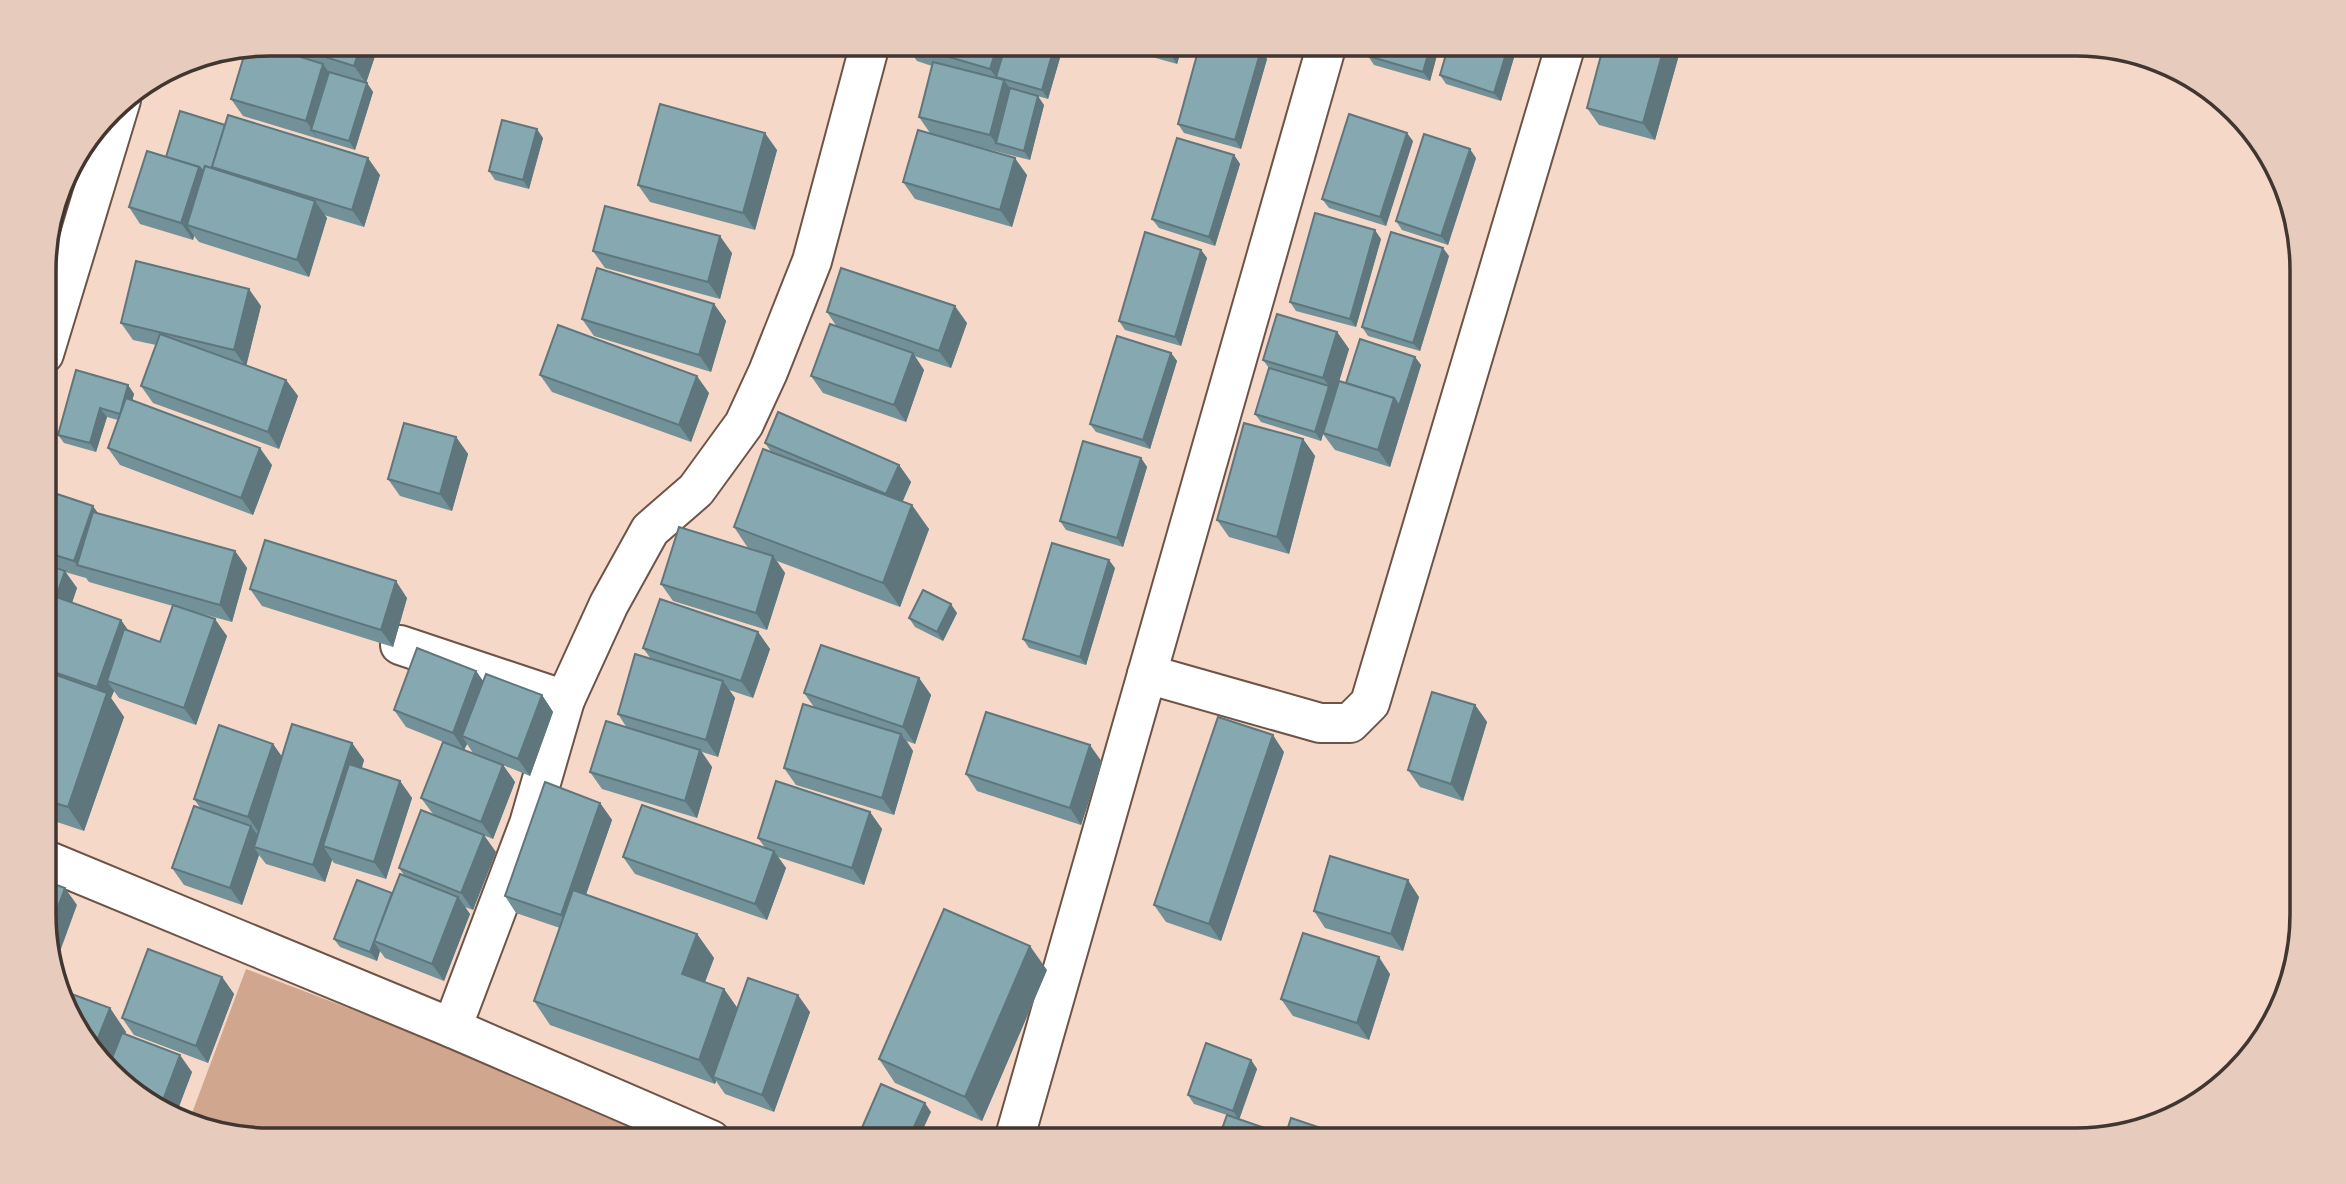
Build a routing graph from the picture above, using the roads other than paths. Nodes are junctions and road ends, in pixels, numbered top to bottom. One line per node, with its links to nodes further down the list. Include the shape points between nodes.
1 (867, 56): 8 (street, via 812,261 754,403 696,490 650,530 609,604)
2 (1324, 56): 7 (street)
3 (1562, 56): 7 (street, via 1370,703 1350,723 1320,723)
4 (113, 125): 5 (street)
5 (56, 314)
6 (400, 645): 8 (street)
7 (1147, 674): 12 (street)
8 (565, 700): 10 (street, via 529,824)
9 (56, 864): 10 (street)
10 (453, 1028): 11 (street)
11 (683, 1128)
12 (1017, 1128)

